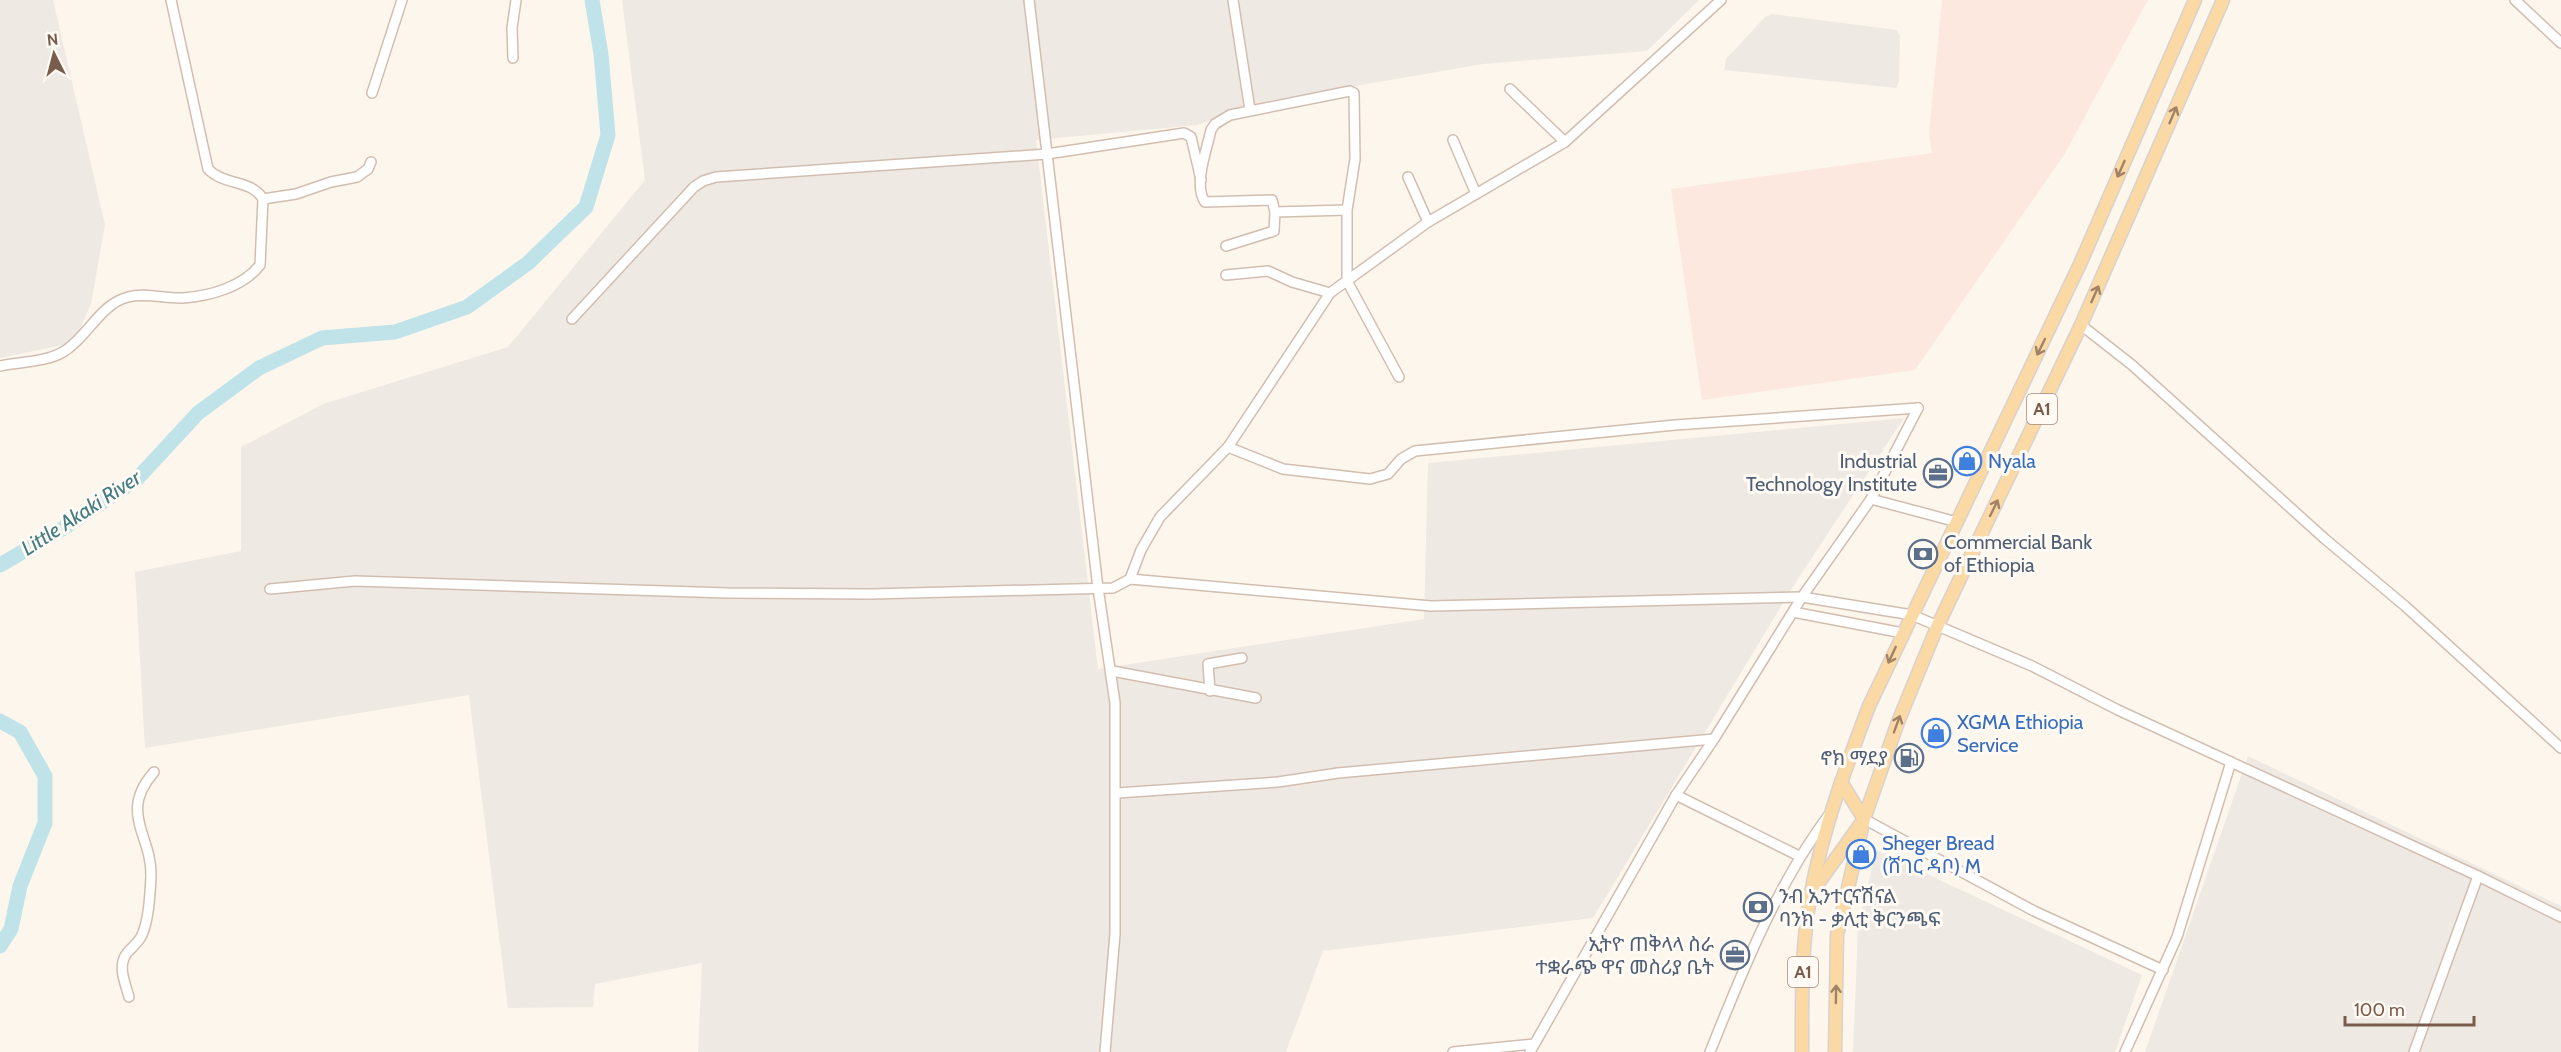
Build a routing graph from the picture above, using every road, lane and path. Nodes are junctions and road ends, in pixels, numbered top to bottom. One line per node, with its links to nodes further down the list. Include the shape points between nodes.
1 (171, 0): 22 (street, via 208,169 225,181 258,191)
2 (402, 0): 13 (street)
3 (516, 0): 11 (street)
4 (1029, 0): 17 (street)
5 (1233, 0): 14 (street)
6 (1721, 0): 16 (street)
7 (2195, 0): 36 (main road, A1, one-way to 36, via 2080,264)
8 (2223, 0): 31 (main road, A1, one-way to 8)
9 (2515, 0): 10 (street)
10 (2561, 43)
11 (513, 58)
12 (1510, 89): 16 (street)
13 (372, 93)
14 (1250, 110): 20 (street, via 1215,124); 23 (street, via 1353,91 1355,159)
15 (1453, 140): 21 (street)
16 (1565, 142): 21 (street)
17 (1047, 153): 20 (street, via 1184,133 1191,137); 30 (street, via 703,181); 38 (street)
18 (371, 162): 22 (street, via 357,177)
19 (1408, 177): 25 (street)
20 (1201, 180): 24 (street, via 1205,202 1272,200)
21 (1476, 194): 25 (street)
22 (263, 199): 32 (street, via 260,265 245,278 204,296 125,297 63,352)
23 (1347, 210): 24 (street); 28 (street)
24 (1275, 212): 26 (street, via 1274,231)
25 (1428, 222): 28 (street)
26 (1226, 246)
27 (1226, 275): 29 (street, via 1268,271)
28 (1347, 281): 29 (street); 33 (street)
29 (1330, 293): 34 (street)
30 (572, 319)
31 (2081, 325): 43 (main road, A1, one-way to 31); 50 (street, via 2133,365)
32 (0, 366)
33 (1399, 376)
34 (1228, 447): 35 (street, via 1283,469 1370,479 1388,474 1415,451 1675,425 1918,408); 37 (street, via 1160,517)
35 (1871, 499): 36 (street); 40 (street)
36 (1957, 522): 42 (main road, A1)
37 (1130, 579): 38 (street, via 1113,588); 40 (street, via 1431,606)
38 (1098, 588): 39 (street, via 738,593 355,581); 46 (street)
39 (270, 589)
40 (1802, 597): 41 (street); 42 (street)
41 (1793, 612): 44 (street); 49 (street)
42 (1912, 615): 43 (street); 44 (main road, A1)
43 (1937, 627): 51 (street, via 2032,666); 57 (main road, A1, one-way to 43)
44 (1903, 633): 53 (main road, A1, one-way to 53)
45 (1242, 658): 47 (street, via 1208,664)
46 (1112, 670): 47 (street); 54 (street)
47 (1210, 691): 48 (street)
48 (1256, 698)
49 (1714, 739): 54 (street, via 1338,773 1278,782); 55 (street)
50 (2561, 748)
51 (2231, 762): 59 (street); 62 (street)
52 (154, 772): 63 (street, via 139,794 138,819 151,877 143,933 123,959)
53 (1840, 782): 56 (main road, A1); 57 (main road)
54 (1117, 793): 65 (street, via 1115,934)
55 (1676, 795): 58 (street); 64 (street)
56 (1832, 812): 58 (street); 60 (main road, A1)
57 (1864, 819): 60 (main road, A1); 62 (street, via 2034,911); 69 (main road, A1, one-way to 57, via 1838,935)
58 (1799, 856): 67 (street, via 1765,922)
59 (2478, 876): 61 (street); 71 (street)
60 (1810, 893): 68 (main road, A1, via 1804,941)
61 (2561, 917)
62 (2163, 970): 70 (street)
63 (129, 997)
64 (1532, 1048): 66 (street)
65 (1105, 1052)
66 (1453, 1052)
67 (1710, 1052)
68 (1802, 1052)
69 (1835, 1052)
70 (2125, 1052)
71 (2414, 1052)

